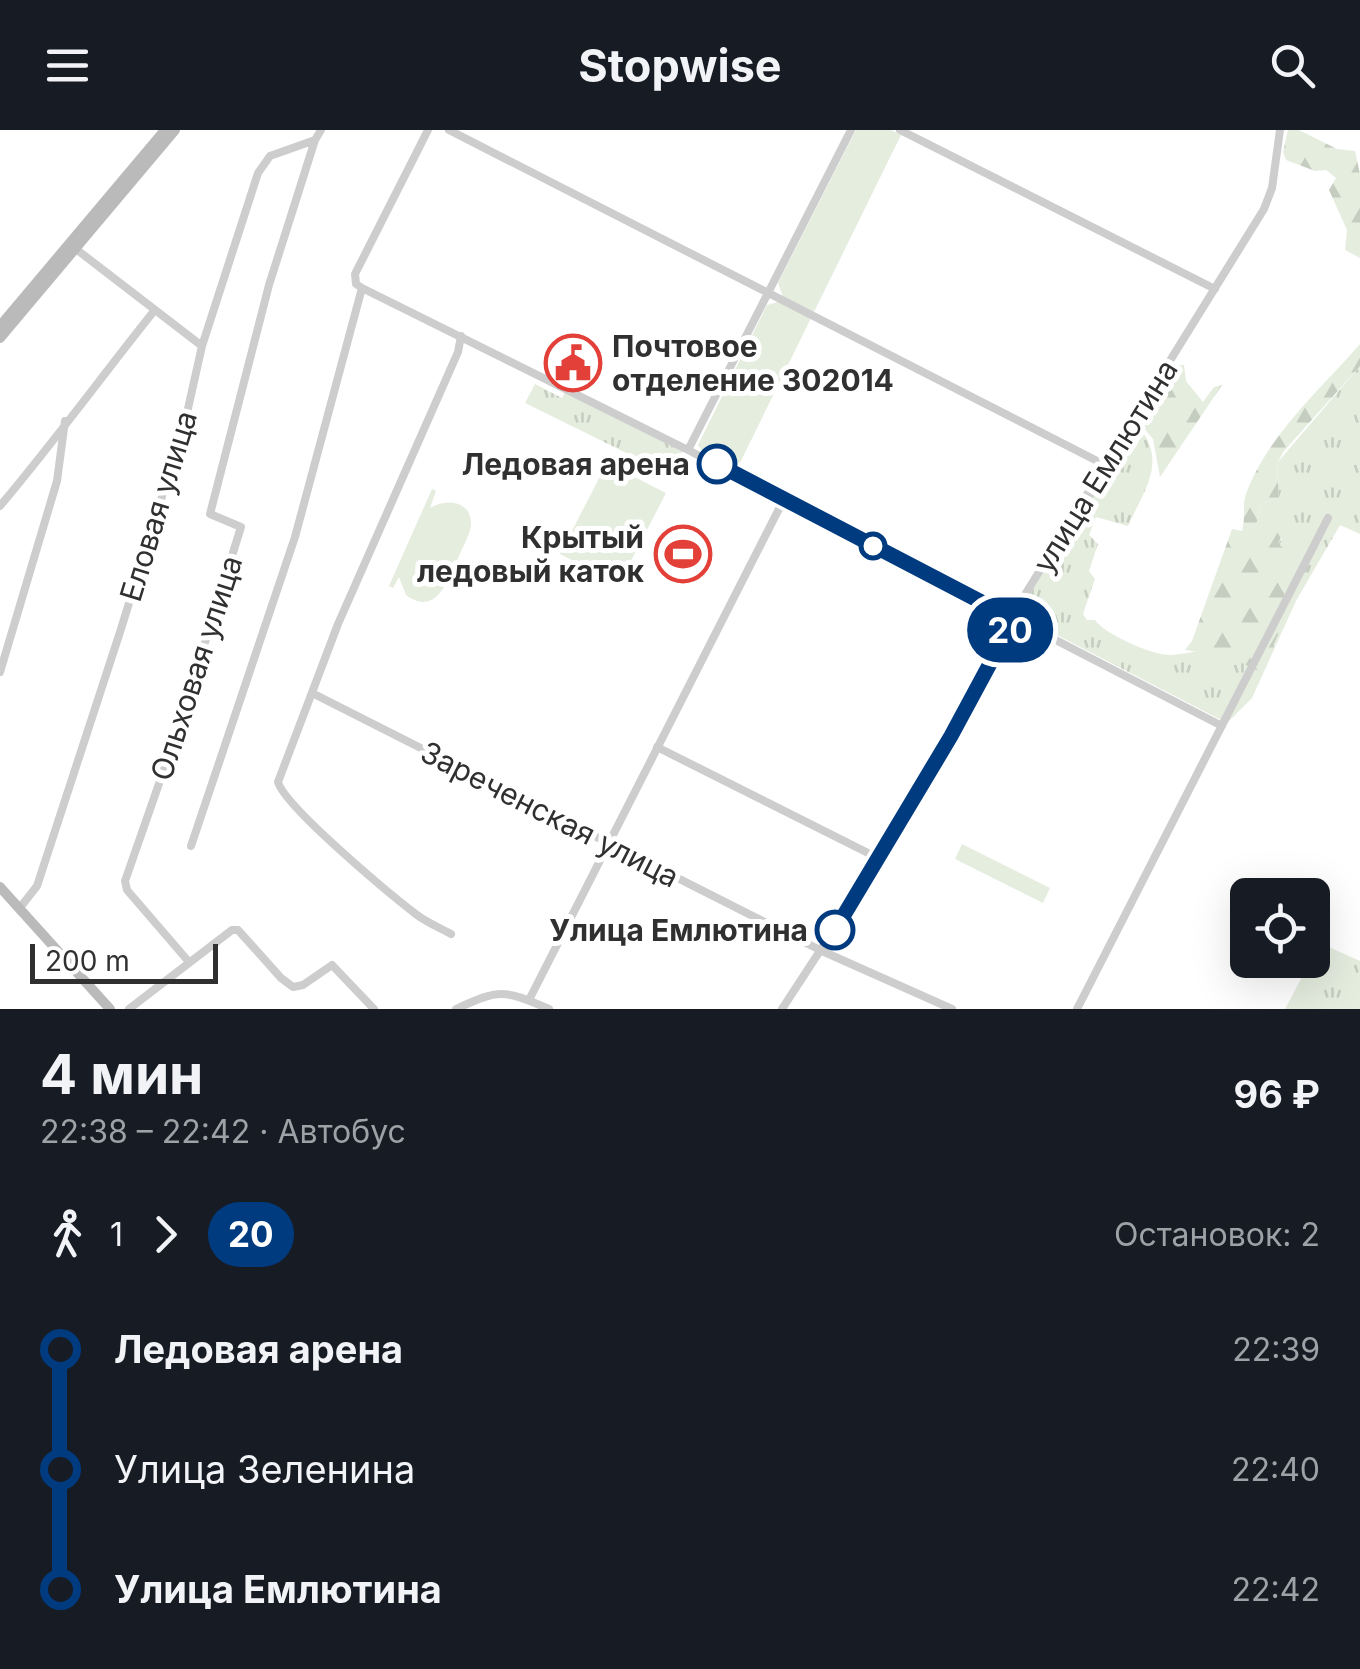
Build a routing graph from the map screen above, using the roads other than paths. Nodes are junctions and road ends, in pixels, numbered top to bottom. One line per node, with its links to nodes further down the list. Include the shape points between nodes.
1 (165, 130): 10 (main road)
2 (175, 130): 10 (main road)
3 (321, 130): 9 (street)
4 (428, 130): 11 (street, via 355,274)
5 (449, 130): 13 (street)
6 (851, 130): 13 (street)
7 (900, 130): 12 (street)
8 (1280, 130): 12 (street, улица Емлютина, via 1270,197)
9 (315, 140): 18 (street, Еловая улица, via 270,156 258,173); 37 (street, Ольховая улица, via 269,285 210,514 241,527 125,881)
10 (72, 246): 14 (street); 15 (main road); 17 (main road)
11 (362, 288): 16 (street); 31 (street, via 295,537)
12 (1216, 289): 21 (street, улица Емлютина)
13 (767, 292): 20 (street); 21 (street)
14 (154, 311): 18 (street); 19 (street)
15 (0, 326)
16 (460, 336): 20 (street); 27 (street)
17 (0, 338)
18 (202, 346): 34 (street, Еловая улица, via 122,630 37,886)
19 (65, 422): 23 (street); 26 (street, via 57,481)
20 (688, 450): 22 (street)
21 (1105, 465): 25 (street, улица Емлютина)
22 (784, 499): 25 (street); 29 (street)
23 (0, 506)
24 (1328, 518): 28 (street)
25 (1014, 619): 28 (street); 32 (street, улица Емлютина)
26 (0, 672)
27 (312, 693): 30 (street, Зареченская улица); 35 (street, via 279,788 419,916)
28 (1222, 726): 46 (street)
29 (657, 746): 30 (street); 32 (street)
30 (608, 842): 36 (street, Зареченская улица); 38 (street)
31 (191, 846)
32 (880, 858): 36 (street, улица Емлютина)
33 (0, 887): 34 (main road)
34 (19, 909): 39 (main road)
35 (451, 934)
36 (822, 951): 44 (street, улица Емлютина); 45 (street, Зареченская улица)
37 (189, 962): 40 (street); 41 (street, via 238,930 293,987 332,965)
38 (529, 1000): 42 (street, via 489,994); 43 (street)
39 (110, 1009)
40 (129, 1009)
41 (374, 1009)
42 (456, 1009)
43 (549, 1009)
44 (782, 1009)
45 (952, 1009)
46 (1077, 1009)

